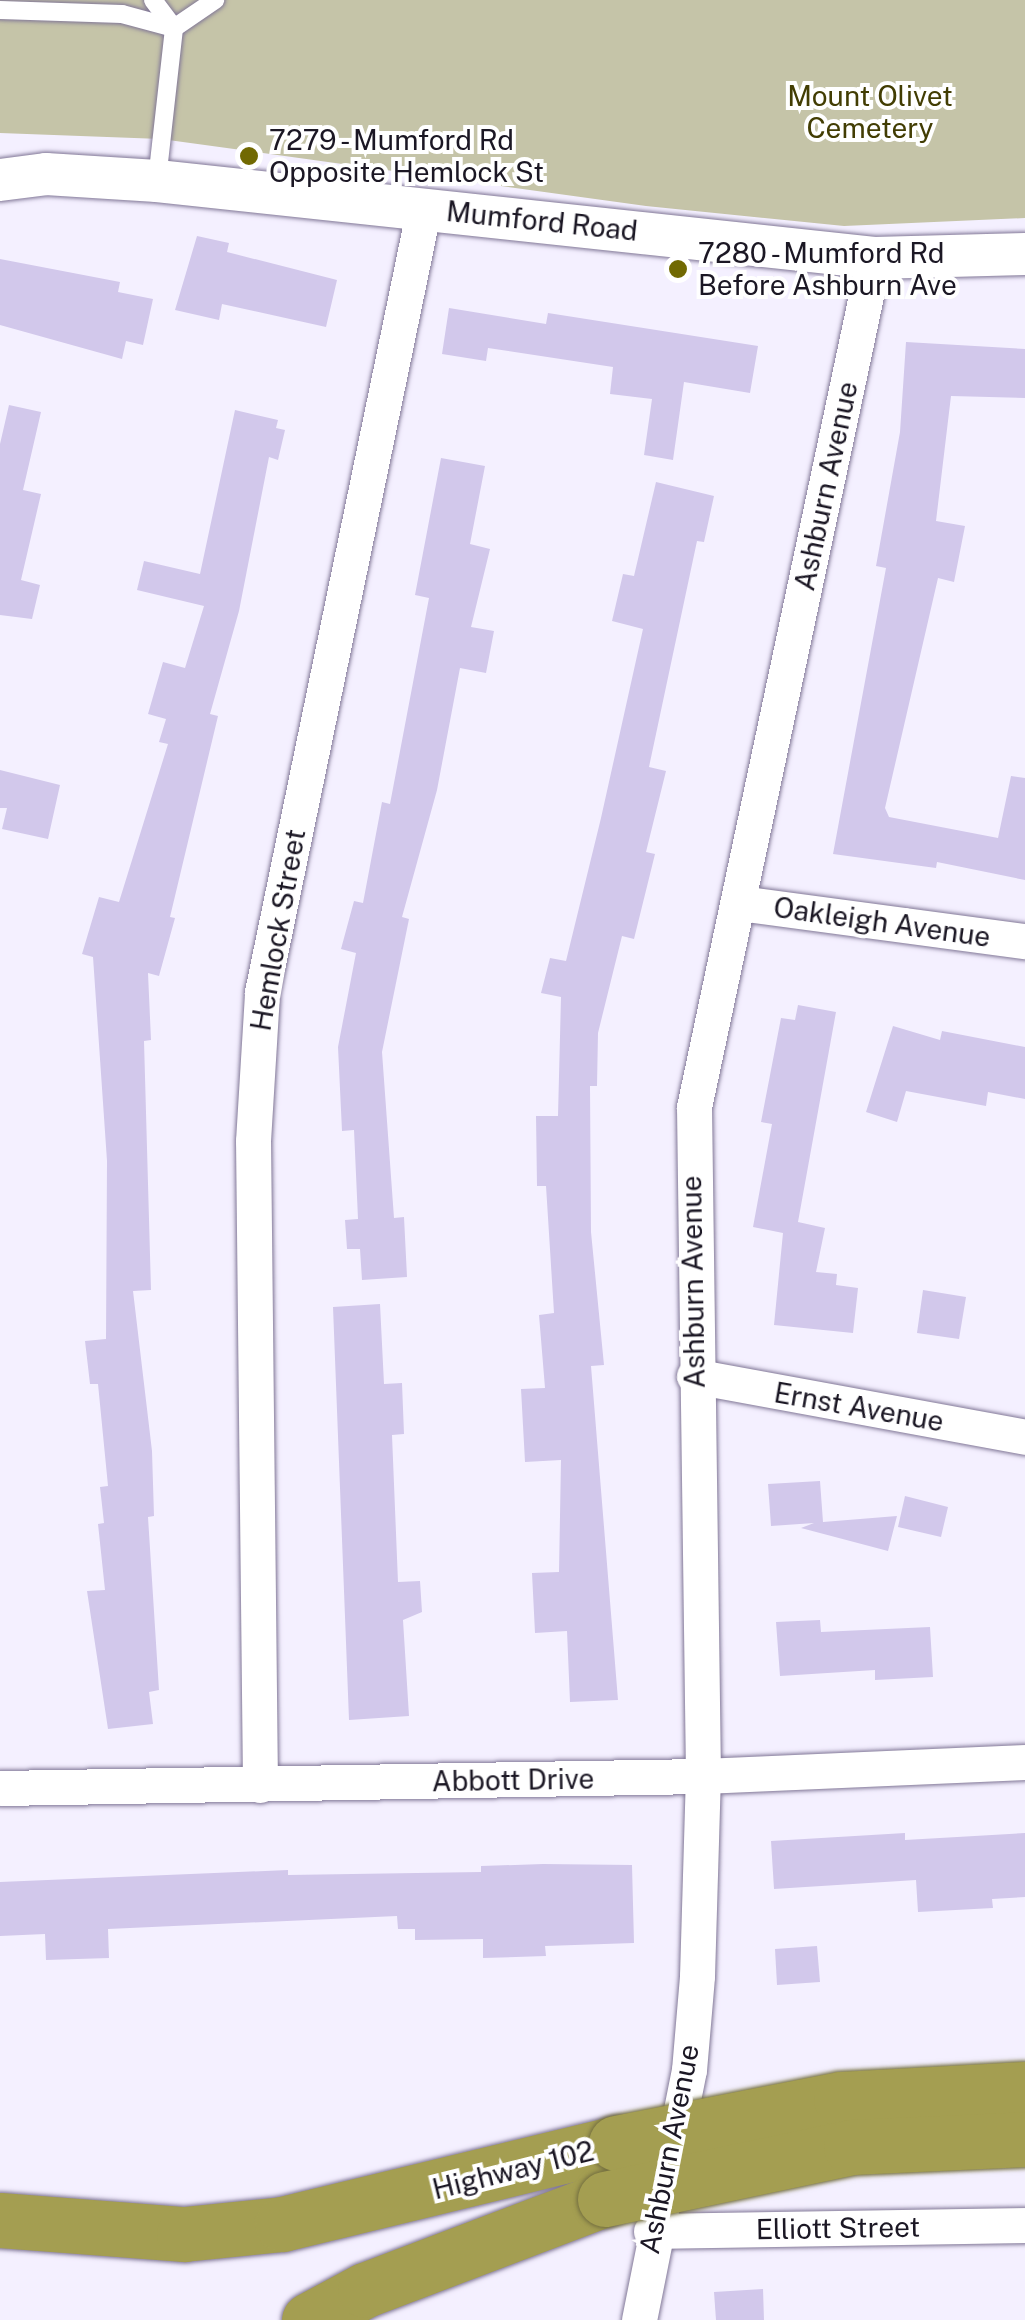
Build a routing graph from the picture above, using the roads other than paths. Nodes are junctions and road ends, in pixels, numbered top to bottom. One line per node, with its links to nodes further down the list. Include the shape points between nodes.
1 (153, 0): 4 (lane)
2 (215, 0): 4 (lane)
3 (0, 10): 4 (lane, via 122,14)
4 (174, 28): 6 (lane)
5 (0, 180): 6 (street, Mumford Road, via 46,174)
6 (157, 180): 7 (street, Mumford Road)
7 (424, 208): 9 (street, Mumford Road); 16 (street, Hemlock Street, via 262,992 253,1141)
8 (1025, 254): 9 (street, Mumford Road)
9 (874, 258): 10 (street, Ashburn Avenue)
10 (739, 902): 11 (street, Oakleigh Avenue); 12 (street, Ashburn Avenue, via 694,1107)
11 (1025, 941)
12 (694, 1376): 13 (street, Ernst Avenue); 15 (street, Ashburn Avenue)
13 (1025, 1436)
14 (1025, 1762): 15 (street, Abbott Drive)
15 (703, 1776): 16 (street, Abbott Drive); 22 (street, Ashburn Avenue, via 688,2070)
16 (260, 1784): 17 (street, Abbott Drive)
17 (0, 1788)
18 (1025, 2089): 20 (highway, Highway 102, bridge, via 841,2099 616,2143 282,2224 184,2234)
19 (1025, 2139): 23 (highway, Highway 102, bridge, via 850,2147 605,2199 365,2290)
20 (0, 2220)
21 (1025, 2225): 22 (street, Elliott Street)
22 (652, 2231): 24 (street, Ashburn Avenue)
23 (310, 2320)
24 (639, 2320)

